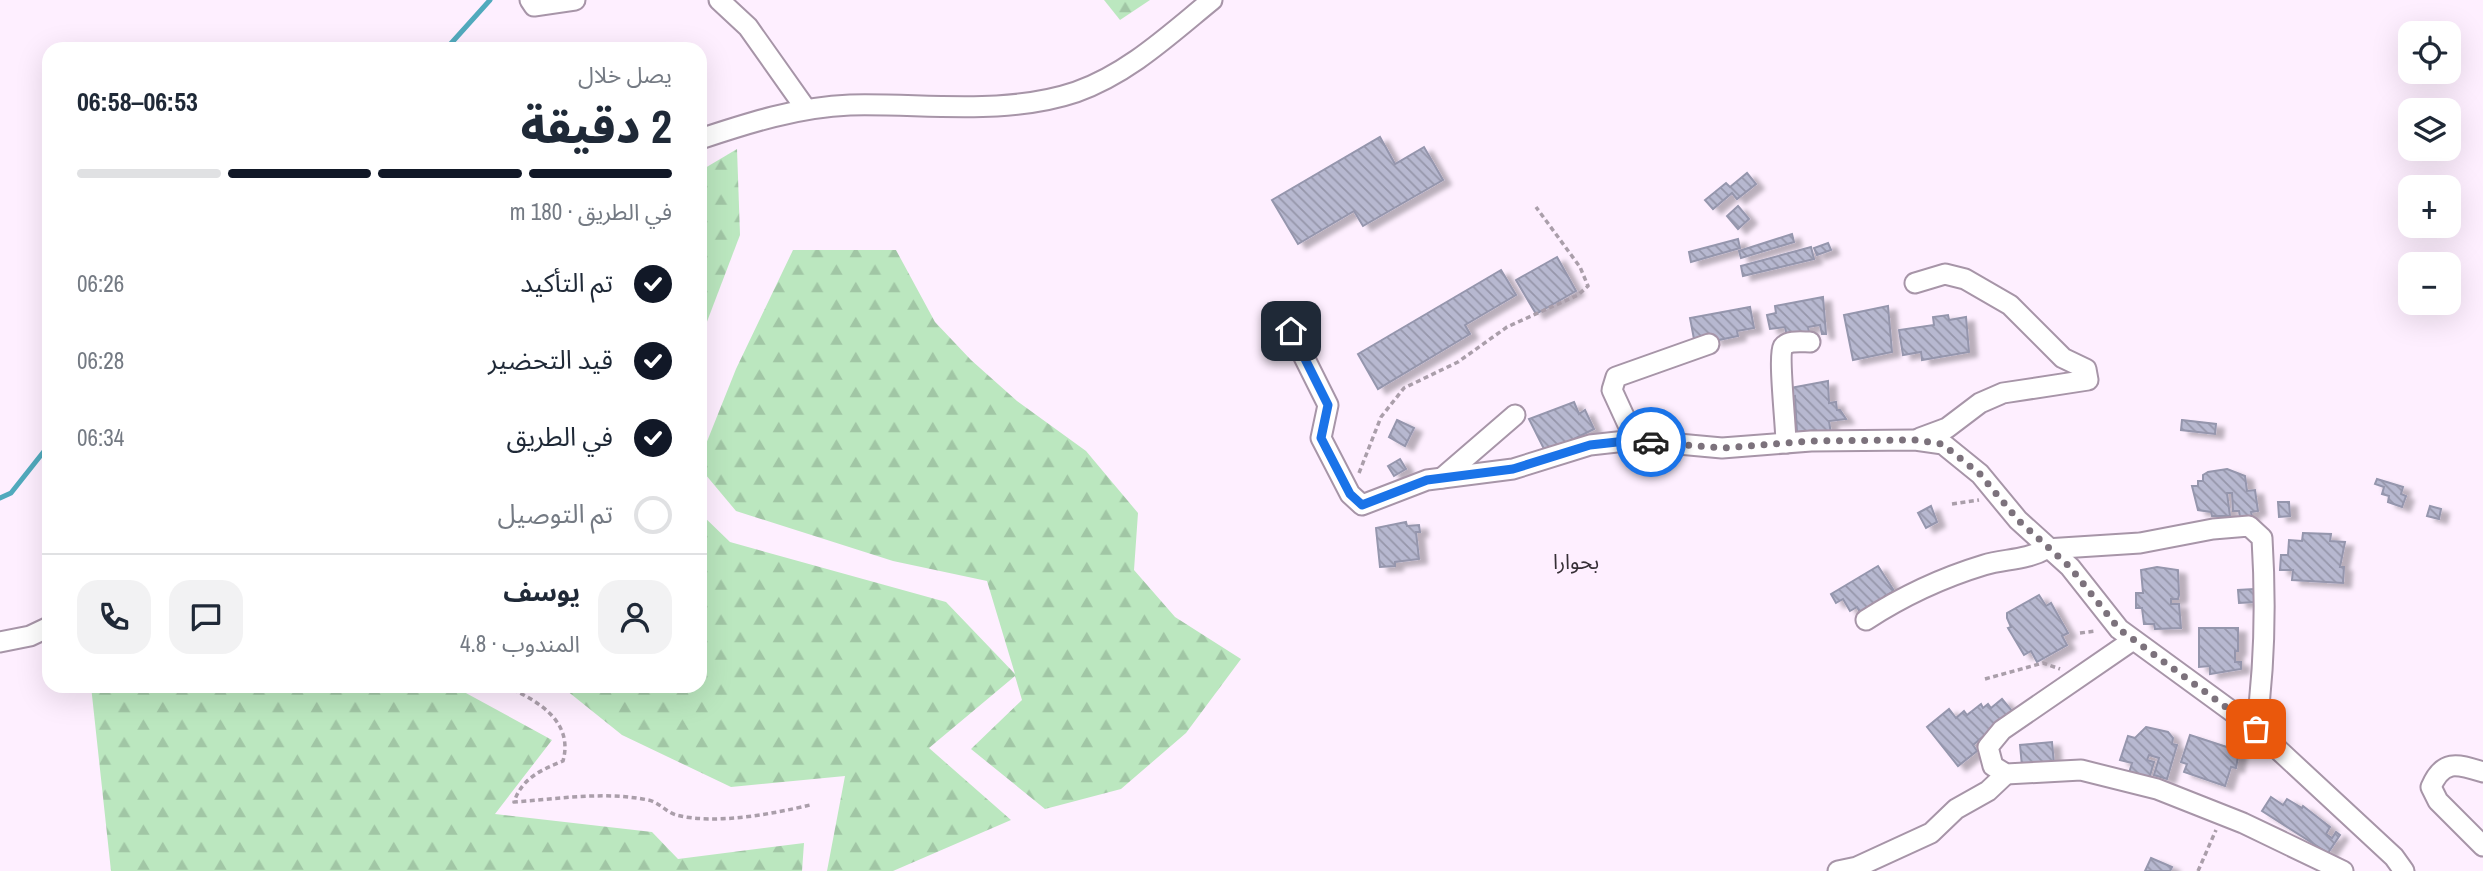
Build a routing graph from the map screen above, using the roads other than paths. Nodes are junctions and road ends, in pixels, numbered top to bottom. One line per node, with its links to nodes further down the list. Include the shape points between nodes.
1 (575, 0): 4 (street)
2 (719, 0): 5 (street, via 748,27)
3 (1212, 0): 5 (street, via 1127,68 1077,91 1000,105)
4 (532, 3)
5 (806, 109): 6 (street)
6 (707, 137)
7 (1915, 283): 13 (street, via 1945,274 1965,279 2010,305 2063,358 2086,369 2088,380 2003,393 1980,403 1947,428)
8 (1291, 331): 15 (street, via 1328,405 1321,438 1350,494 1362,505)
9 (1810, 342): 14 (street, via 1789,343 1780,359)
10 (1709, 344): 12 (street, via 1616,377 1612,390)
11 (1515, 415): 15 (street)
12 (1635, 440): 14 (street, via 1722,448); 15 (street, via 1590,445 1513,469)
13 (1915, 440): 14 (street); 16 (street, via 1942,444 1963,458)
14 (1786, 443)
15 (1442, 478)
16 (2046, 549): 17 (street, via 1945,577); 19 (street, via 2070,567); 21 (street, via 2140,543 2249,526 2262,538 2266,604)
17 (1866, 620)
18 (42, 629): 20 (street)
19 (2133, 640): 21 (street); 23 (street, via 1992,739 1988,747 1993,766)
20 (0, 642)
21 (2256, 729): 27 (street)
22 (2483, 772): 24 (street, via 2445,766 2431,787 2438,802)
23 (2006, 774): 25 (street, via 1931,833); 26 (street, via 2081,771 2157,789)
24 (2483, 846)
25 (1838, 871)
26 (2343, 871)
27 (2404, 871)

